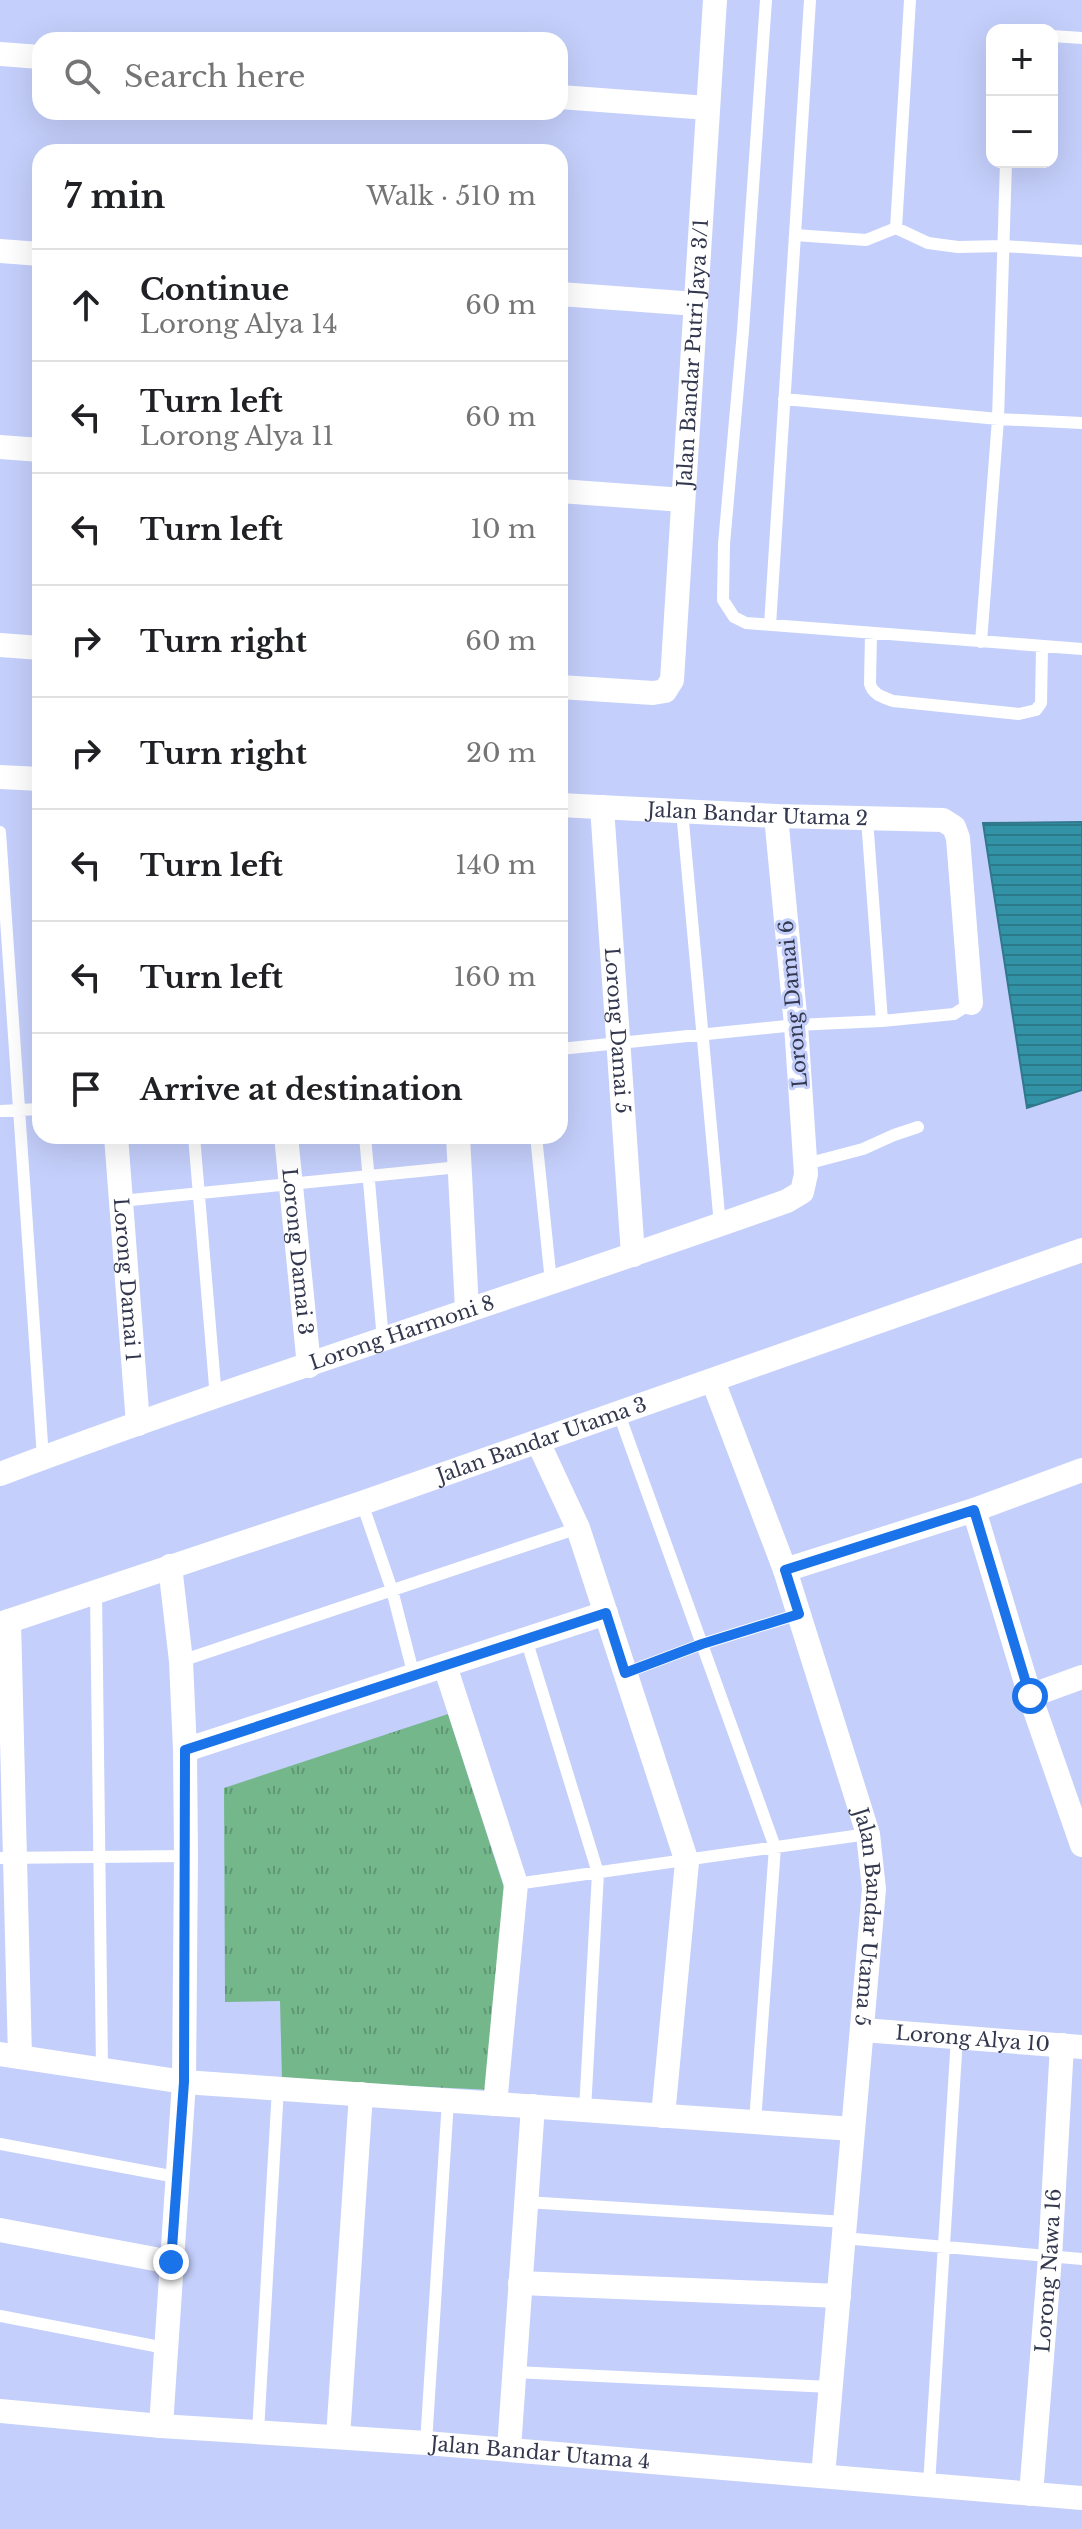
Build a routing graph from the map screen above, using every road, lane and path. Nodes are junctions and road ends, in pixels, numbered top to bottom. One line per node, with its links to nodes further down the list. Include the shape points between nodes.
1 (715, 0): 10 (street, Jalan Bandar Putri Jaya 3/1)
2 (766, 0): 27 (lane, via 723,600 734,617)
3 (810, 0): 13 (lane)
4 (910, 0): 12 (lane)
5 (1058, 36): 6 (lane)
6 (1082, 38)
7 (0, 54): 8 (street)
8 (32, 56)
9 (568, 98): 10 (street)
10 (708, 108): 19 (street, Jalan Bandar Putri Jaya 3/1)
11 (1006, 168): 14 (lane)
12 (896, 228): 13 (lane, via 866,240); 14 (lane, via 928,243)
13 (795, 235): 20 (lane)
14 (1004, 246): 16 (lane); 21 (lane)
15 (0, 251): 17 (street)
16 (1082, 251)
17 (32, 253)
18 (568, 295): 19 (street)
19 (696, 304): 26 (street, Jalan Bandar Putri Jaya 3/1)
20 (784, 399): 21 (lane); 27 (lane)
21 (998, 419): 22 (lane); 29 (lane)
22 (1082, 423)
23 (0, 447): 24 (street)
24 (32, 449)
25 (568, 492): 26 (street)
26 (683, 500): 34 (street, Jalan Bandar Putri Jaya 3/1, via 672,680 665,691 653,693)
27 (770, 625): 28 (lane)
28 (871, 633): 29 (lane); 32 (lane, via 870,684 879,695 893,701 1019,714 1036,710 1041,703)
29 (981, 642): 32 (lane)
30 (0, 645): 31 (street)
31 (32, 647)
32 (1042, 648): 33 (lane)
33 (1082, 649)
34 (568, 688)
35 (0, 777): 36 (street)
36 (32, 779)
37 (568, 805): 38 (street, Jalan Bandar Utama 2)
38 (602, 807): 39 (street, Jalan Bandar Utama 2); 47 (street, Lorong Damai 5)
39 (682, 811): 40 (street, Jalan Bandar Utama 2); 46 (lane)
40 (776, 816): 41 (street, Jalan Bandar Utama 2); 45 (street, Lorong Damai 6)
41 (867, 819): 43 (street, Jalan Bandar Utama 2, via 943,820 954,827); 44 (lane)
42 (0, 832): 50 (lane)
43 (971, 1003): 44 (lane, via 954,1014)
44 (882, 1021): 45 (lane)
45 (796, 1025): 46 (lane); 59 (street, Lorong Damai 6)
46 (703, 1035): 47 (lane); 66 (lane)
47 (619, 1044): 48 (lane); 68 (street, Lorong Damai 5)
48 (568, 1048)
49 (32, 1109): 50 (lane)
50 (19, 1110): 51 (lane); 78 (lane)
51 (0, 1111)
52 (918, 1127): 59 (lane)
53 (117, 1144): 65 (street, Lorong Damai 1)
54 (195, 1144): 64 (lane)
55 (287, 1144): 62 (street, Lorong Damai 3)
56 (366, 1144): 61 (lane)
57 (458, 1144): 60 (street)
58 (537, 1144): 69 (lane)
59 (806, 1164): 63 (street, Lorong Damai 6)
60 (459, 1167): 61 (lane); 70 (street)
61 (369, 1177): 62 (lane); 71 (lane)
62 (291, 1184): 64 (lane); 72 (street, Lorong Damai 3)
63 (802, 1192): 66 (street, Lorong Harmoni 8)
64 (199, 1194): 65 (lane); 74 (lane)
65 (121, 1201): 76 (street, Lorong Damai 1)
66 (720, 1225): 68 (street, Lorong Harmoni 8)
67 (1082, 1250): 73 (street, Jalan Bandar Utama 3)
68 (633, 1255): 69 (street, Lorong Harmoni 8)
69 (551, 1282): 70 (street, Lorong Harmoni 8)
70 (467, 1309): 71 (street, Lorong Harmoni 8)
71 (383, 1340): 72 (street, Lorong Harmoni 8)
72 (309, 1366): 74 (street, Lorong Harmoni 8)
73 (713, 1381): 75 (street, Jalan Bandar Utama 3); 85 (street, Jalan Bandar Utama 5)
74 (216, 1398): 76 (street, Lorong Harmoni 8)
75 (619, 1414): 77 (street, Jalan Bandar Utama 3); 92 (lane)
76 (138, 1424): 78 (street, Lorong Harmoni 8)
77 (538, 1442): 81 (street, Jalan Bandar Utama 3); 83 (street)
78 (43, 1458): 80 (street, Lorong Harmoni 8)
79 (1082, 1470): 82 (street)
80 (0, 1474)
81 (362, 1503): 84 (street, Jalan Bandar Utama 3); 86 (lane)
82 (974, 1510): 85 (street); 98 (street)
83 (578, 1528): 86 (lane); 88 (street)
84 (170, 1566): 87 (street, Jalan Bandar Utama 3); 93 (street)
85 (785, 1570): 89 (street, Jalan Bandar Utama 5)
86 (392, 1590): 93 (lane); 96 (lane)
87 (96, 1592): 90 (street, Jalan Bandar Utama 3); 105 (lane)
88 (606, 1613): 91 (street); 95 (street)
89 (799, 1614): 92 (lane); 100 (street, Jalan Bandar Utama 5)
90 (4, 1622): 104 (street)
91 (526, 1639): 94 (street); 107 (lane)
92 (702, 1644): 95 (lane); 102 (lane)
93 (181, 1661): 99 (street)
94 (445, 1666): 96 (street); 108 (street)
95 (625, 1673): 106 (street)
96 (414, 1676): 99 (street)
97 (1082, 1677): 98 (street)
98 (1030, 1696): 101 (street)
99 (185, 1750): 103 (street)
100 (868, 1834): 102 (lane); 109 (street, Jalan Bandar Utama 5, via 874,1889)
101 (1082, 1845)
102 (775, 1847): 106 (lane); 122 (lane)
103 (186, 1856): 105 (lane); 114 (street)
104 (7, 1858): 105 (lane); 112 (street)
105 (100, 1858): 113 (lane)
106 (687, 1862): 107 (lane); 121 (street)
107 (598, 1873): 108 (lane); 120 (lane)
108 (516, 1884): 118 (street)
109 (863, 2030): 110 (street, Lorong Alya 10); 123 (street, Jalan Bandar Utama 5)
110 (957, 2037): 111 (street, Lorong Alya 10); 129 (lane)
111 (1072, 2046): 130 (street, Lorong Nawa 16)
112 (10, 2055): 113 (street)
113 (102, 2068): 114 (street)
114 (184, 2082): 115 (street); 125 (street)
115 (278, 2088): 116 (street); 141 (lane)
116 (361, 2094): 117 (street); 142 (street)
117 (448, 2100): 118 (street); 143 (lane)
118 (495, 2104): 119 (street)
119 (533, 2106): 120 (street); 126 (street)
120 (585, 2110): 121 (street)
121 (663, 2116): 122 (street)
122 (755, 2122): 123 (street)
123 (853, 2129): 128 (street, Jalan Bandar Utama 5)
124 (0, 2144): 125 (lane)
125 (176, 2177): 132 (street)
126 (526, 2202): 128 (lane); 133 (street)
127 (0, 2230): 132 (street)
128 (844, 2230): 129 (lane); 134 (street, Jalan Bandar Utama 5)
129 (943, 2247): 130 (lane); 146 (lane)
130 (1050, 2257): 131 (lane); 147 (street, Lorong Nawa 16)
131 (1082, 2259)
132 (171, 2262): 136 (street)
133 (520, 2283): 134 (street); 137 (street)
134 (839, 2296): 138 (street, Jalan Bandar Utama 5)
135 (0, 2316): 136 (lane)
136 (165, 2348): 140 (street)
137 (514, 2372): 138 (lane); 144 (street)
138 (831, 2387): 145 (street, Jalan Bandar Utama 5)
139 (0, 2411): 140 (street, Jalan Bandar Utama 4)
140 (161, 2426): 141 (street, Jalan Bandar Utama 4)
141 (258, 2432): 142 (street, Jalan Bandar Utama 4)
142 (338, 2437): 143 (street, Jalan Bandar Utama 4)
143 (426, 2443): 144 (street, Jalan Bandar Utama 4)
144 (509, 2449): 145 (street, Jalan Bandar Utama 4)
145 (823, 2476): 146 (street, Jalan Bandar Utama 4)
146 (929, 2485): 147 (street, Jalan Bandar Utama 4)
147 (1031, 2494): 148 (street, Jalan Bandar Utama 4)
148 (1082, 2498)

